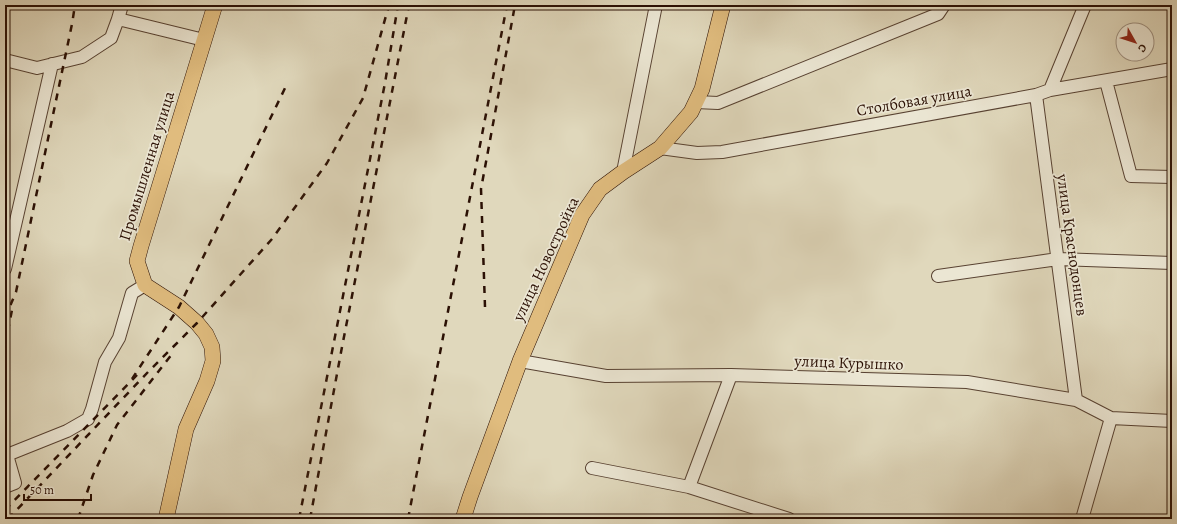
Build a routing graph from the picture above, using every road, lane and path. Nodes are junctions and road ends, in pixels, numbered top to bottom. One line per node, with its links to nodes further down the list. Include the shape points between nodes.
1 (122, 5): 7 (street)
2 (215, 5): 8 (main road, Промышленная улица)
3 (656, 5): 17 (street)
4 (724, 5): 15 (main road, улица Новостройка, via 702,89)
5 (944, 5): 15 (street, via 938,14 718,103)
6 (1085, 5): 13 (street)
7 (118, 19): 8 (street); 10 (street, via 111,38 82,57)
8 (204, 40): 23 (main road, Промышленная улица, via 141,246 138,261)
9 (5, 60): 10 (street, via 37,68)
10 (52, 64): 21 (street)
11 (1172, 69): 12 (street, Столбовая улица)
12 (1106, 81): 13 (street, Столбовая улица); 18 (street, via 1131,176)
13 (1050, 90): 14 (street, Столбовая улица)
14 (1036, 95): 16 (street, Столбовая улица, via 722,152 697,153); 19 (street, улица Краснодонцев)
15 (696, 102): 16 (main road, улица Новостройка, via 691,112)
16 (660, 148): 17 (main road, улица Новостройка)
17 (623, 172): 24 (main road, улица Новостройка, via 600,189 582,215)
18 (1172, 177)
19 (1058, 260): 20 (street); 22 (street); 26 (street, улица Краснодонцев)
20 (1172, 263)
21 (5, 269)
22 (938, 276)
23 (145, 285): 30 (street, via 132,293 120,338 105,362 88,419 67,431 7,455 15,483); 32 (main road, via 179,307 197,323 212,347 213,361 186,429)
24 (520, 361): 25 (street, улица Курышко, via 606,376); 33 (main road, улица Новостройка)
25 (730, 375): 26 (street, улица Курышко, via 966,382); 31 (street)
26 (1076, 400): 27 (street, улица Курышко)
27 (1111, 418): 28 (street, улица Курышко); 35 (street)
28 (1172, 421)
29 (592, 468): 31 (street)
30 (5, 487)
31 (689, 487): 34 (street)
32 (166, 519)
33 (463, 519)
34 (789, 519)
35 (1082, 519)

